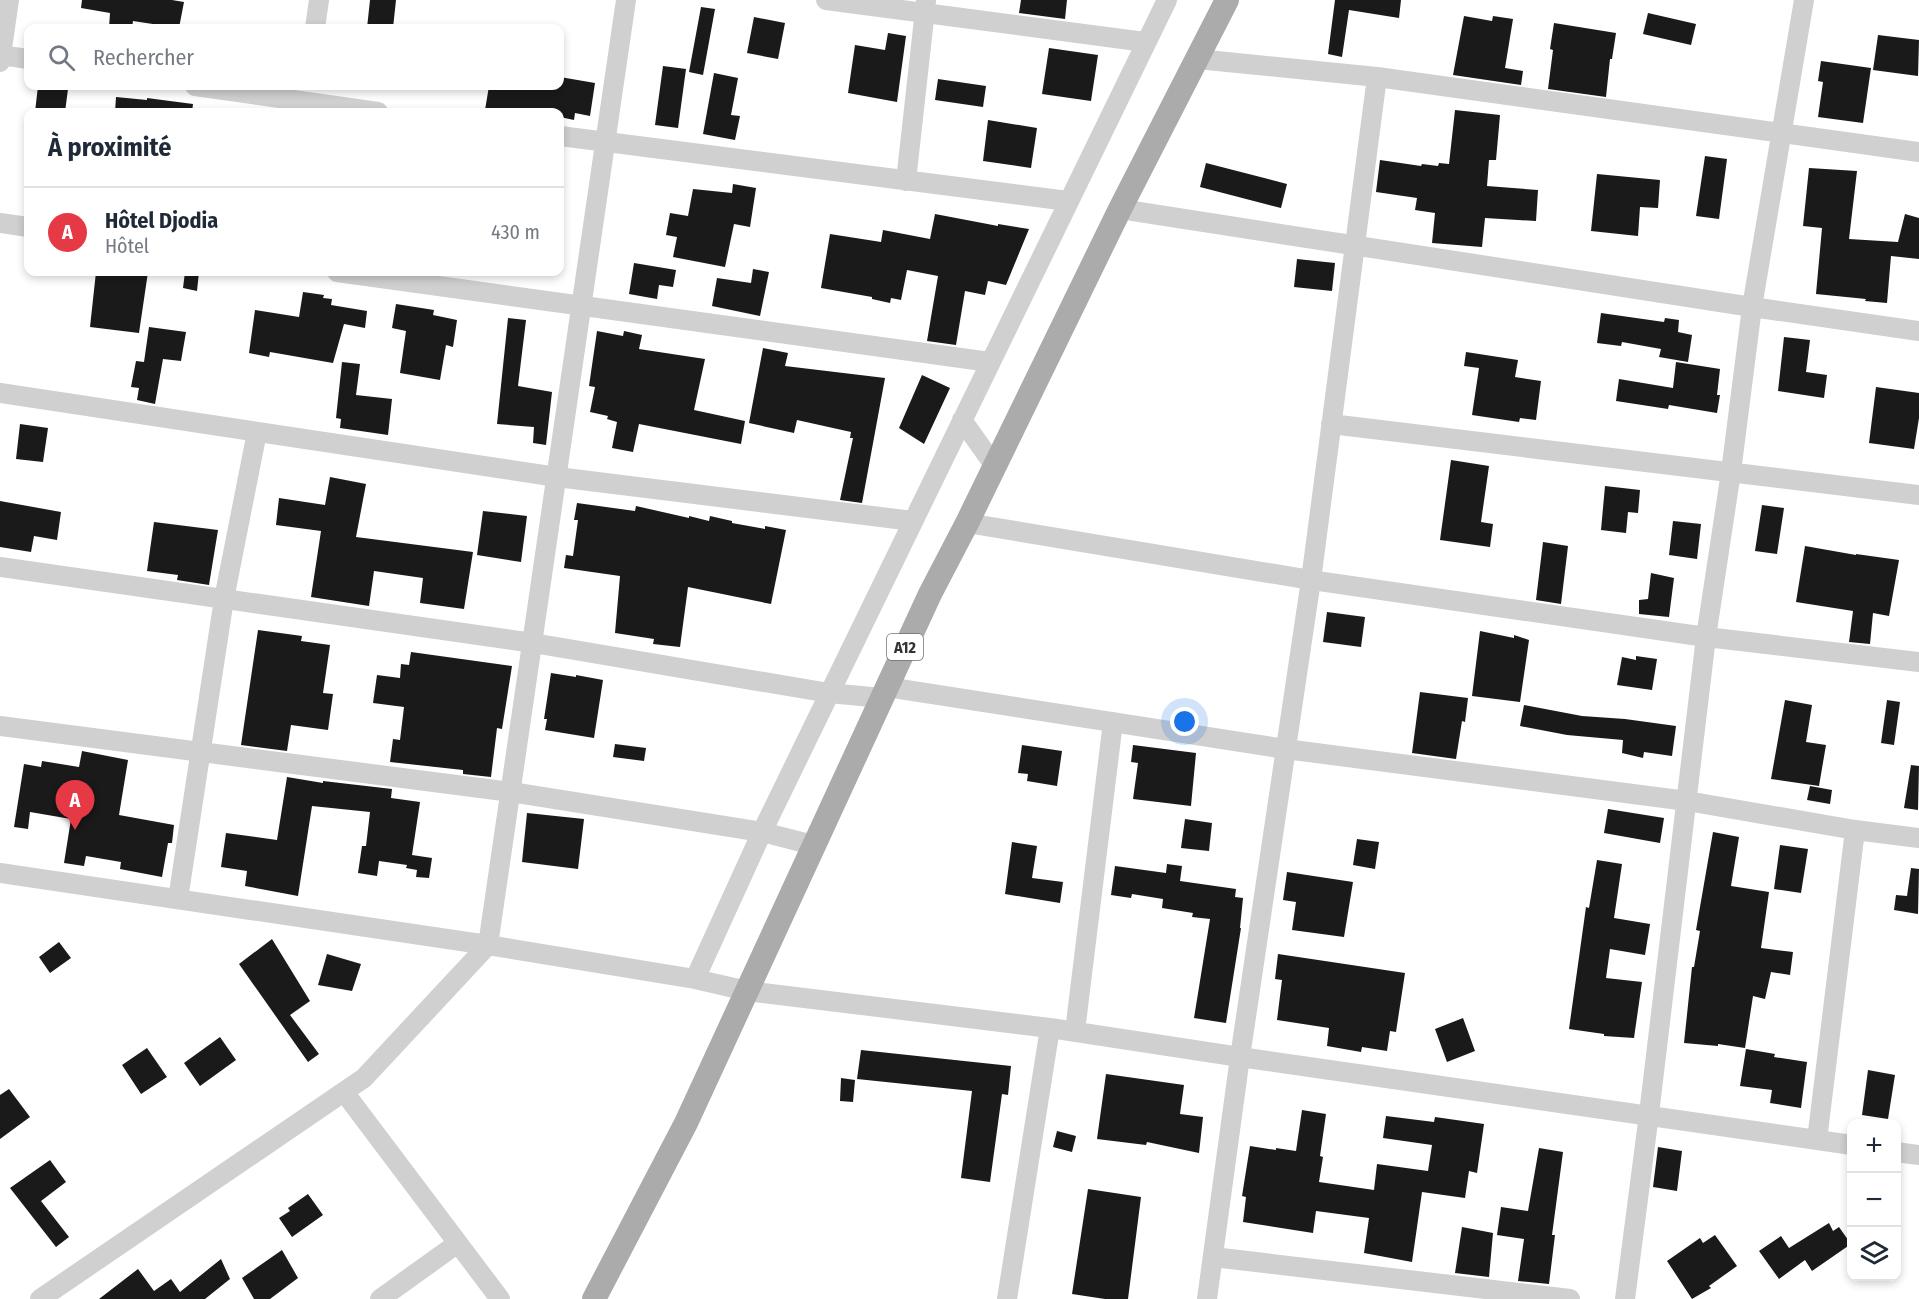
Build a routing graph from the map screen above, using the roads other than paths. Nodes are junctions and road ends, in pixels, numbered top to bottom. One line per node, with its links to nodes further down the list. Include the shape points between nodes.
1 (9, 0): 11 (street)
2 (319, 0): 9 (street)
3 (626, 0): 20 (street)
4 (826, 0): 8 (street)
5 (1167, 0): 10 (street)
6 (1227, 0): 13 (main road, A12)
7 (1804, 0): 18 (street)
8 (925, 6): 10 (street); 22 (street)
9 (316, 24)
10 (1145, 42): 23 (street)
11 (0, 57): 12 (street)
12 (24, 59)
13 (1197, 59): 14 (street); 24 (main road, A12)
14 (1377, 77): 18 (street); 27 (street)
15 (227, 90): 16 (street)
16 (307, 100): 17 (street)
17 (354, 108)
18 (1781, 133): 21 (street); 30 (street)
19 (564, 137): 20 (street)
20 (606, 142): 22 (street); 29 (street)
21 (1919, 152)
22 (906, 181): 23 (street)
23 (1068, 201): 32 (street)
24 (1120, 209): 27 (street); 37 (main road, A12)
25 (0, 223): 26 (street)
26 (24, 226)
27 (1354, 244): 30 (street); 35 (street)
28 (367, 276): 29 (street)
29 (582, 305): 32 (street); 39 (street)
30 (1752, 307): 31 (street); 38 (street)
31 (1919, 331)
32 (990, 362): 34 (street)
33 (0, 393): 36 (street)
34 (962, 420): 37 (street); 41 (street)
35 (1331, 424): 38 (street); 44 (street)
36 (257, 432): 39 (street); 45 (street)
37 (994, 465): 42 (main road, A12)
38 (1731, 472): 40 (street); 46 (street)
39 (557, 477): 41 (street); 47 (street)
40 (1919, 495)
41 (913, 521): 49 (street)
42 (967, 524): 44 (street); 50 (main road, A12)
43 (0, 567): 45 (street)
44 (1311, 580): 46 (street); 53 (street)
45 (224, 599): 47 (street); 54 (street)
46 (1706, 637): 48 (street); 56 (street)
47 (533, 643): 49 (street); 55 (street)
48 (1919, 662)
49 (829, 693): 50 (street); 58 (street)
50 (884, 693): 51 (street); 60 (main road, A12)
51 (1113, 722): 53 (street); 67 (street)
52 (0, 726): 54 (street)
53 (1285, 749): 56 (street); 68 (street)
54 (199, 752): 55 (street); 62 (street)
55 (511, 792): 58 (street); 63 (street)
56 (1687, 801): 57 (street); 70 (street)
57 (1855, 830): 59 (street); 71 (street)
58 (762, 832): 60 (street); 64 (street)
59 (1919, 838)
60 (813, 845): 65 (main road, A12)
61 (0, 873): 62 (street)
62 (178, 899): 63 (street)
63 (488, 945): 64 (street); 69 (street, via 364,1078)
64 (695, 979): 65 (street)
65 (747, 991): 66 (street); 80 (main road, A12, via 686,1123)
66 (1050, 1028): 67 (street); 81 (street)
67 (1075, 1031): 68 (street)
68 (1240, 1057): 70 (street); 76 (street)
69 (344, 1092): 75 (street); 77 (street)
70 (1649, 1114): 71 (street); 84 (street)
71 (1817, 1140): 72 (street)
72 (1847, 1144)
73 (1901, 1153): 74 (street)
74 (1919, 1155)
75 (458, 1243): 78 (street); 79 (street)
76 (1213, 1257): 82 (street); 83 (street)
77 (40, 1299)
78 (380, 1299)
79 (500, 1299)
80 (594, 1299)
81 (1007, 1299)
82 (1208, 1299)
83 (1570, 1299)
84 (1625, 1299)

